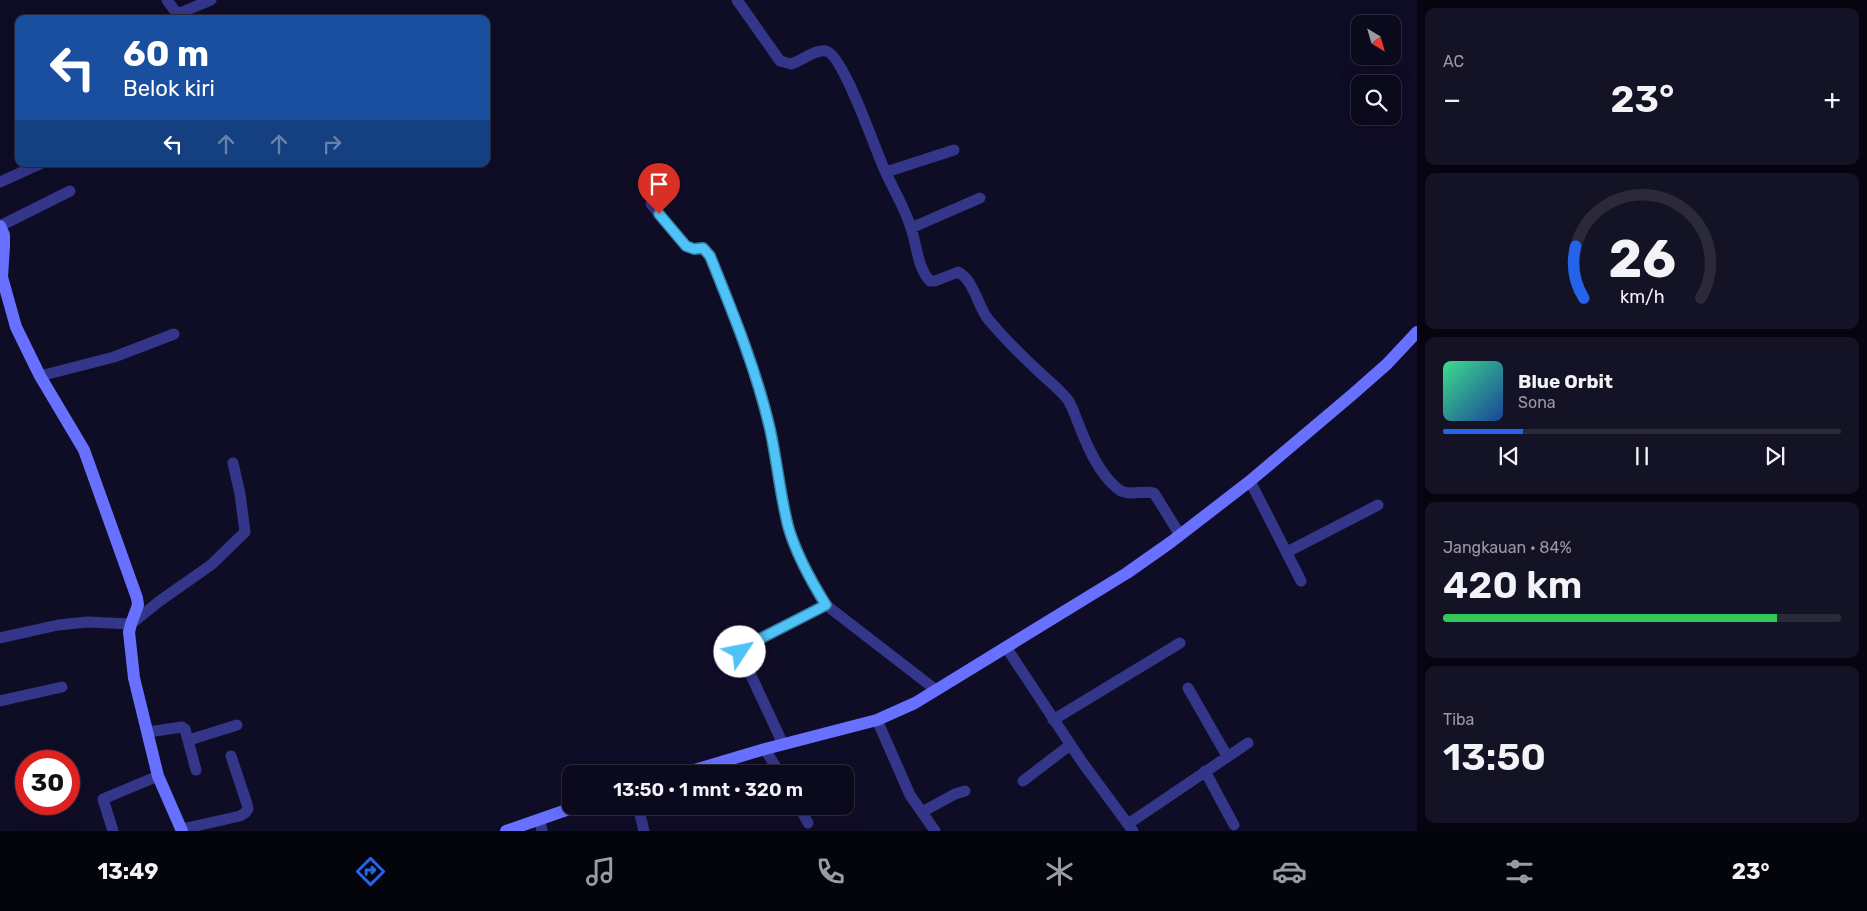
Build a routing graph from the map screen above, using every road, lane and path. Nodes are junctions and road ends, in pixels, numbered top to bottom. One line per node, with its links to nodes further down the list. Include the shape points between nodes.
1 (167, 0): 2 (street, via 180,13)
2 (211, 0)
3 (738, 0): 6 (street, via 780,61 791,64 819,51 832,54 856,100)
4 (954, 150): 6 (street)
5 (33, 167): 7 (street)
6 (886, 172): 12 (street)
7 (0, 182)
8 (70, 191): 11 (street)
9 (980, 198): 12 (street)
10 (651, 204): 22 (street, via 686,246 703,248 710,256 756,379 770,429 788,527)
11 (0, 226): 15 (main road, via 4,235 2,277 16,327)
12 (912, 228): 19 (street, via 924,274 930,281 958,272 963,274 988,319 1015,350 1061,391 1110,482 1126,493 1154,493)
13 (1417, 332): 17 (main road, via 1387,364)
14 (174, 334): 15 (street, via 114,357)
15 (40, 376): 23 (main road, via 84,450 92,471 137,598 138,605)
16 (233, 463): 23 (street, via 245,532 211,565)
17 (1250, 481): 19 (main road); 20 (street)
18 (1378, 505): 20 (street)
19 (1180, 535): 26 (main road, via 1127,573)
20 (1287, 552): 21 (street)
21 (1301, 581)
22 (826, 605): 29 (street); 37 (street, via 742,648 740,652)
23 (131, 624): 24 (street, via 88,622 58,625); 34 (main road, via 134,678)
24 (0, 638)
25 (1180, 643): 32 (street)
26 (1006, 647): 29 (main road); 32 (street)
27 (62, 687): 30 (street)
28 (1188, 688): 41 (street)
29 (936, 690): 31 (main road)
30 (0, 701)
31 (877, 720): 37 (main road); 49 (street, via 910,795)
32 (1053, 720): 38 (street)
33 (237, 725): 35 (street)
34 (148, 732): 35 (street, via 182,727); 46 (main road)
35 (189, 740): 44 (street)
36 (1248, 742): 41 (street)
37 (783, 744): 39 (main road)
38 (1070, 745): 47 (street); 56 (street)
39 (766, 749): 42 (main road); 43 (street)
40 (231, 756): 57 (street, via 248,809 240,816)
41 (1227, 756): 45 (street)
42 (712, 765)
43 (775, 765)
44 (196, 770)
45 (1205, 771): 54 (street); 56 (street)
46 (158, 776): 57 (main road); 58 (street, via 104,797)
47 (1023, 781)
48 (965, 791): 49 (street)
49 (922, 812): 61 (street)
50 (562, 815): 55 (main road)
51 (640, 815): 60 (street)
52 (803, 815): 53 (street)
53 (808, 823)
54 (1234, 825)
55 (541, 826): 59 (main road)
56 (1130, 827)
57 (182, 830)
58 (113, 831)
59 (506, 831)
60 (644, 831)
61 (935, 831)

